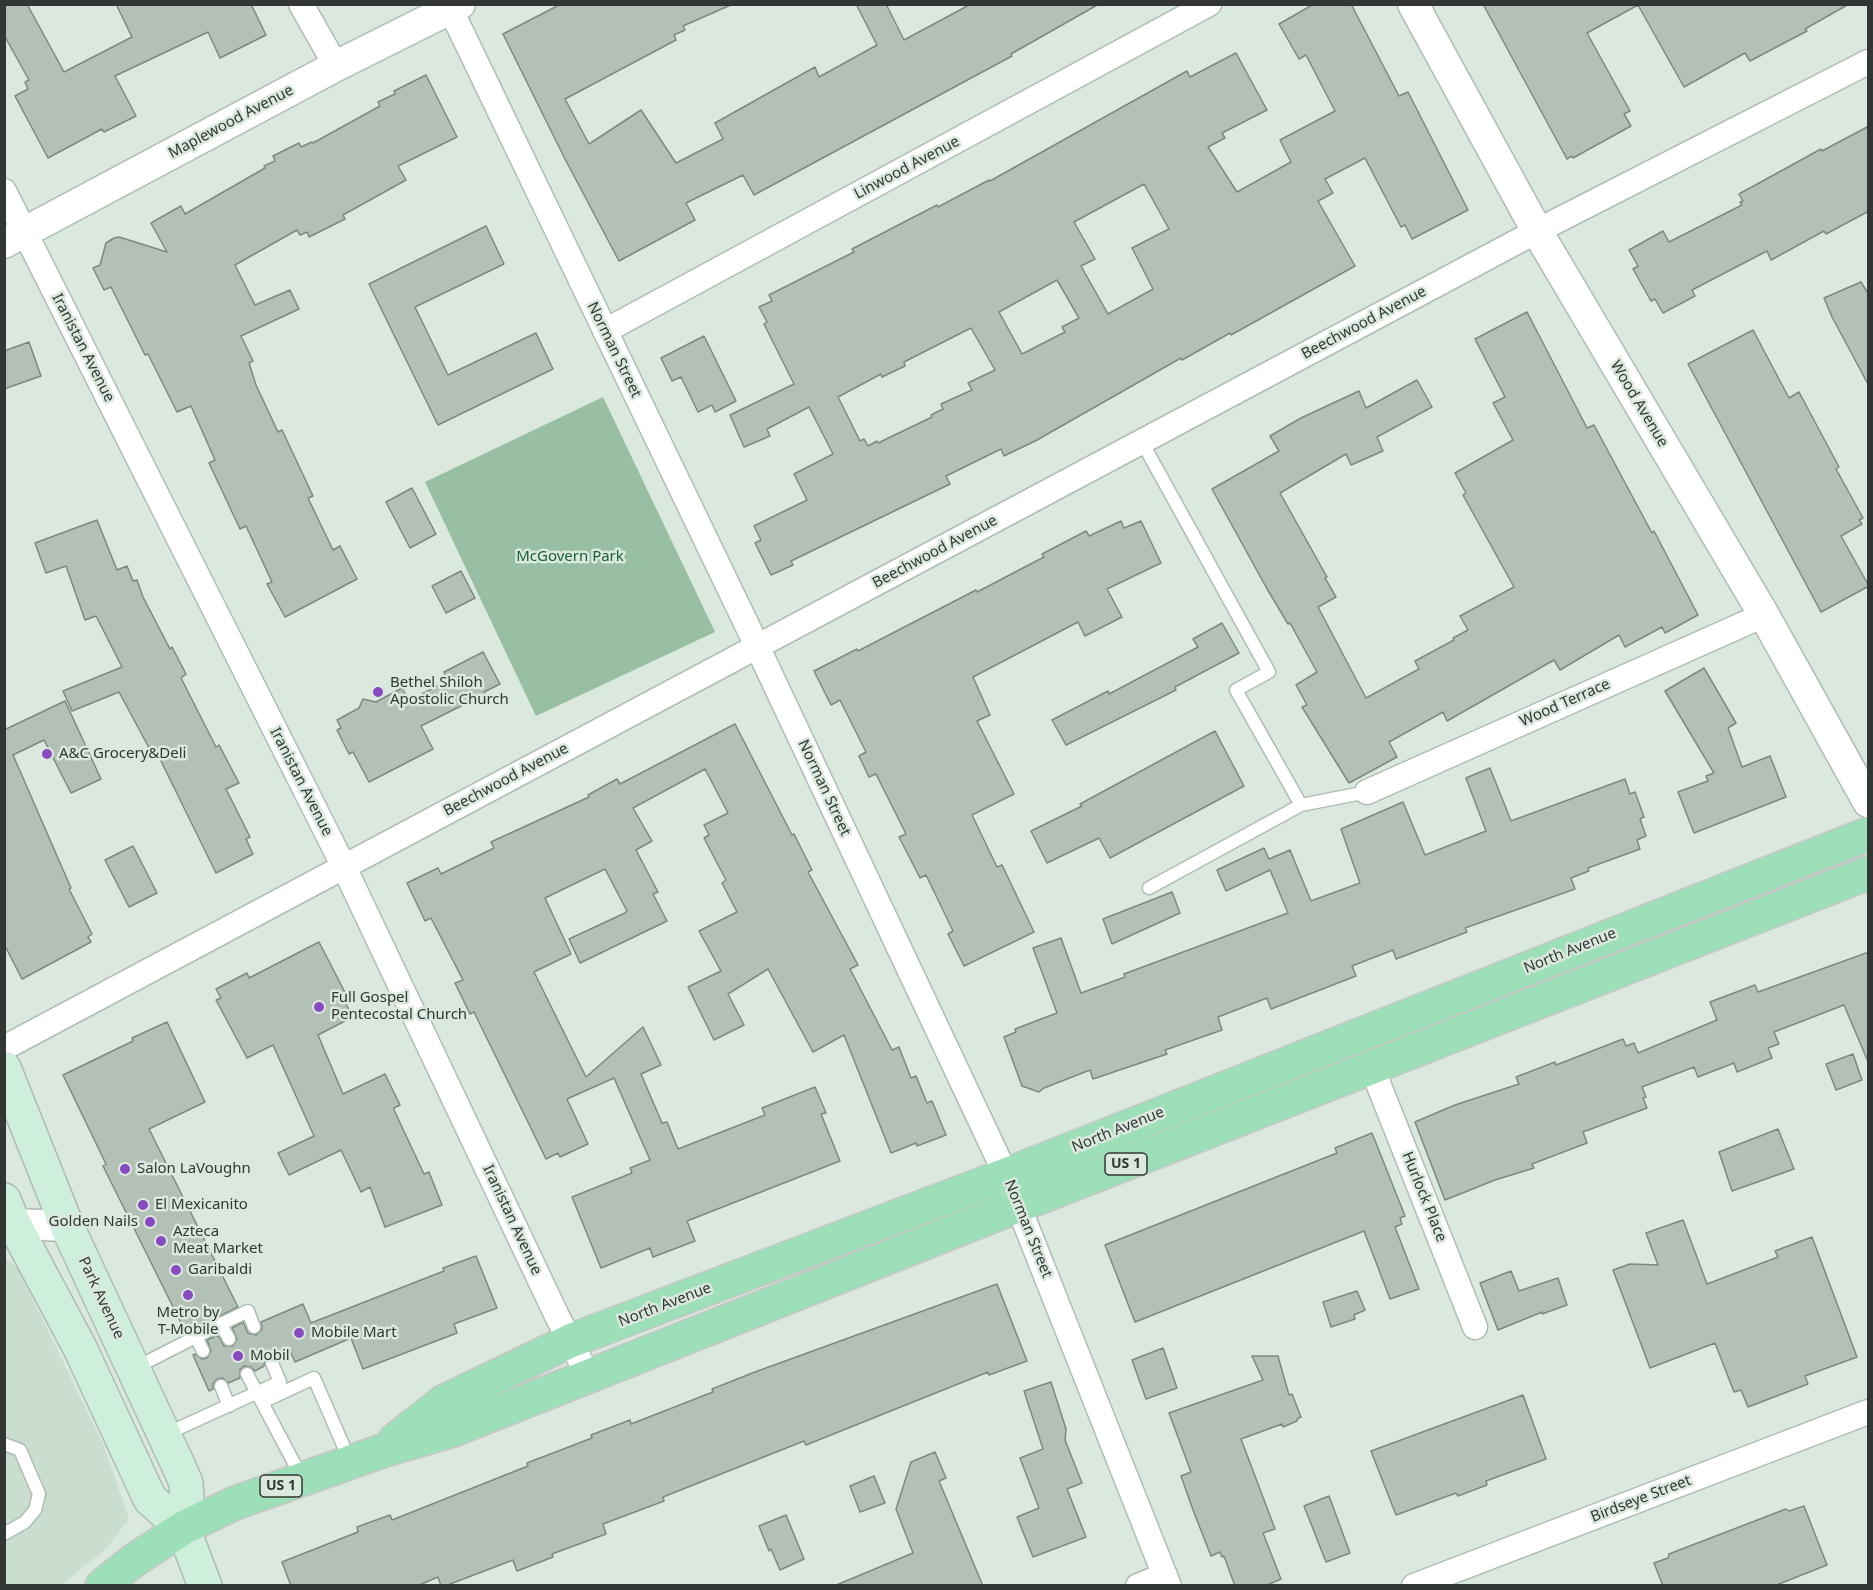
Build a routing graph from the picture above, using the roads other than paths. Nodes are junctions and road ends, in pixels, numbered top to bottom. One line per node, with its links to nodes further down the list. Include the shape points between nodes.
1 (301, 4): 6 (street)
2 (1209, 4): 10 (street, Linwood Avenue)
3 (1413, 4): 8 (street, Wood Avenue)
4 (453, 6): 6 (street, Maplewood Avenue); 10 (street, Norman Street)
5 (1869, 62): 8 (street, Beechwood Avenue)
6 (336, 66): 9 (street, Maplewood Avenue)
7 (4, 191): 9 (street, Iranistan Avenue)
8 (1537, 231): 11 (street, Beechwood Avenue); 12 (street, Wood Avenue)
9 (15, 238): 18 (street, Iranistan Avenue)
10 (605, 331): 13 (street, Norman Street)
11 (1142, 442): 13 (street, Beechwood Avenue); 16 (lane, via 1269,672 1236,690)
12 (1764, 615): 14 (street, Wood Terrace); 15 (street, Wood Avenue)
13 (757, 646): 18 (street, Beechwood Avenue); 24 (street, Norman Street)
14 (1367, 792): 16 (lane)
15 (1869, 802)
16 (1301, 805): 20 (lane)
17 (1869, 834): 24 (main road, North Avenue / US 1)
18 (344, 867): 21 (street, Beechwood Avenue); 33 (street, Iranistan Avenue)
19 (1869, 873): 23 (main road, North Avenue / US 1)
20 (1149, 888)
21 (4, 1048)
22 (4, 1068): 27 (main road, Park Avenue)
23 (1372, 1068): 25 (main road, North Avenue / US 1); 30 (street, Hurlock Place)
24 (1006, 1174): 25 (street, Norman Street); 33 (main road, North Avenue / US 1)
25 (1020, 1205): 38 (main road, North Avenue / US 1); 50 (street, Norman Street)
26 (8, 1215): 27 (street); 48 (main road, Park Avenue, via 80,1348 150,1499)
27 (67, 1226): 36 (main road, Park Avenue)
28 (221, 1324): 29 (lane, via 248,1311); 31 (lane); 32 (lane)
29 (254, 1327)
30 (1475, 1327)
31 (196, 1337): 34 (lane); 36 (lane)
32 (229, 1339)
33 (570, 1341): 38 (street, Iranistan Avenue); 45 (main road, North Avenue / US 1, via 443,1402)
34 (202, 1351)
35 (272, 1363): 40 (lane, via 280,1382)
36 (134, 1369): 43 (main road, Park Avenue)
37 (247, 1374): 40 (lane)
38 (589, 1377): 45 (main road, North Avenue / US 1, via 453,1430)
39 (220, 1386): 41 (lane)
40 (259, 1398): 41 (lane); 46 (lane, via 314,1378); 47 (lane)
41 (229, 1406): 43 (lane)
42 (1869, 1412): 54 (street, Birdseye Street)
43 (165, 1435): 48 (main road, Park Avenue, via 186,1483)
44 (4, 1444): 49 (lane, via 20,1450 39,1494 35,1510 25,1522)
45 (382, 1451): 46 (main road, North Avenue / US 1)
46 (351, 1462): 47 (main road, North Avenue / US 1)
47 (302, 1479): 48 (main road, North Avenue / US 1, via 234,1503)
48 (183, 1528): 51 (main road, North Avenue / US 1); 52 (main road, Park Avenue)
49 (4, 1534)
50 (1167, 1580): 53 (street)
51 (102, 1586)
52 (205, 1586)
53 (1138, 1586)
54 (1414, 1586)

